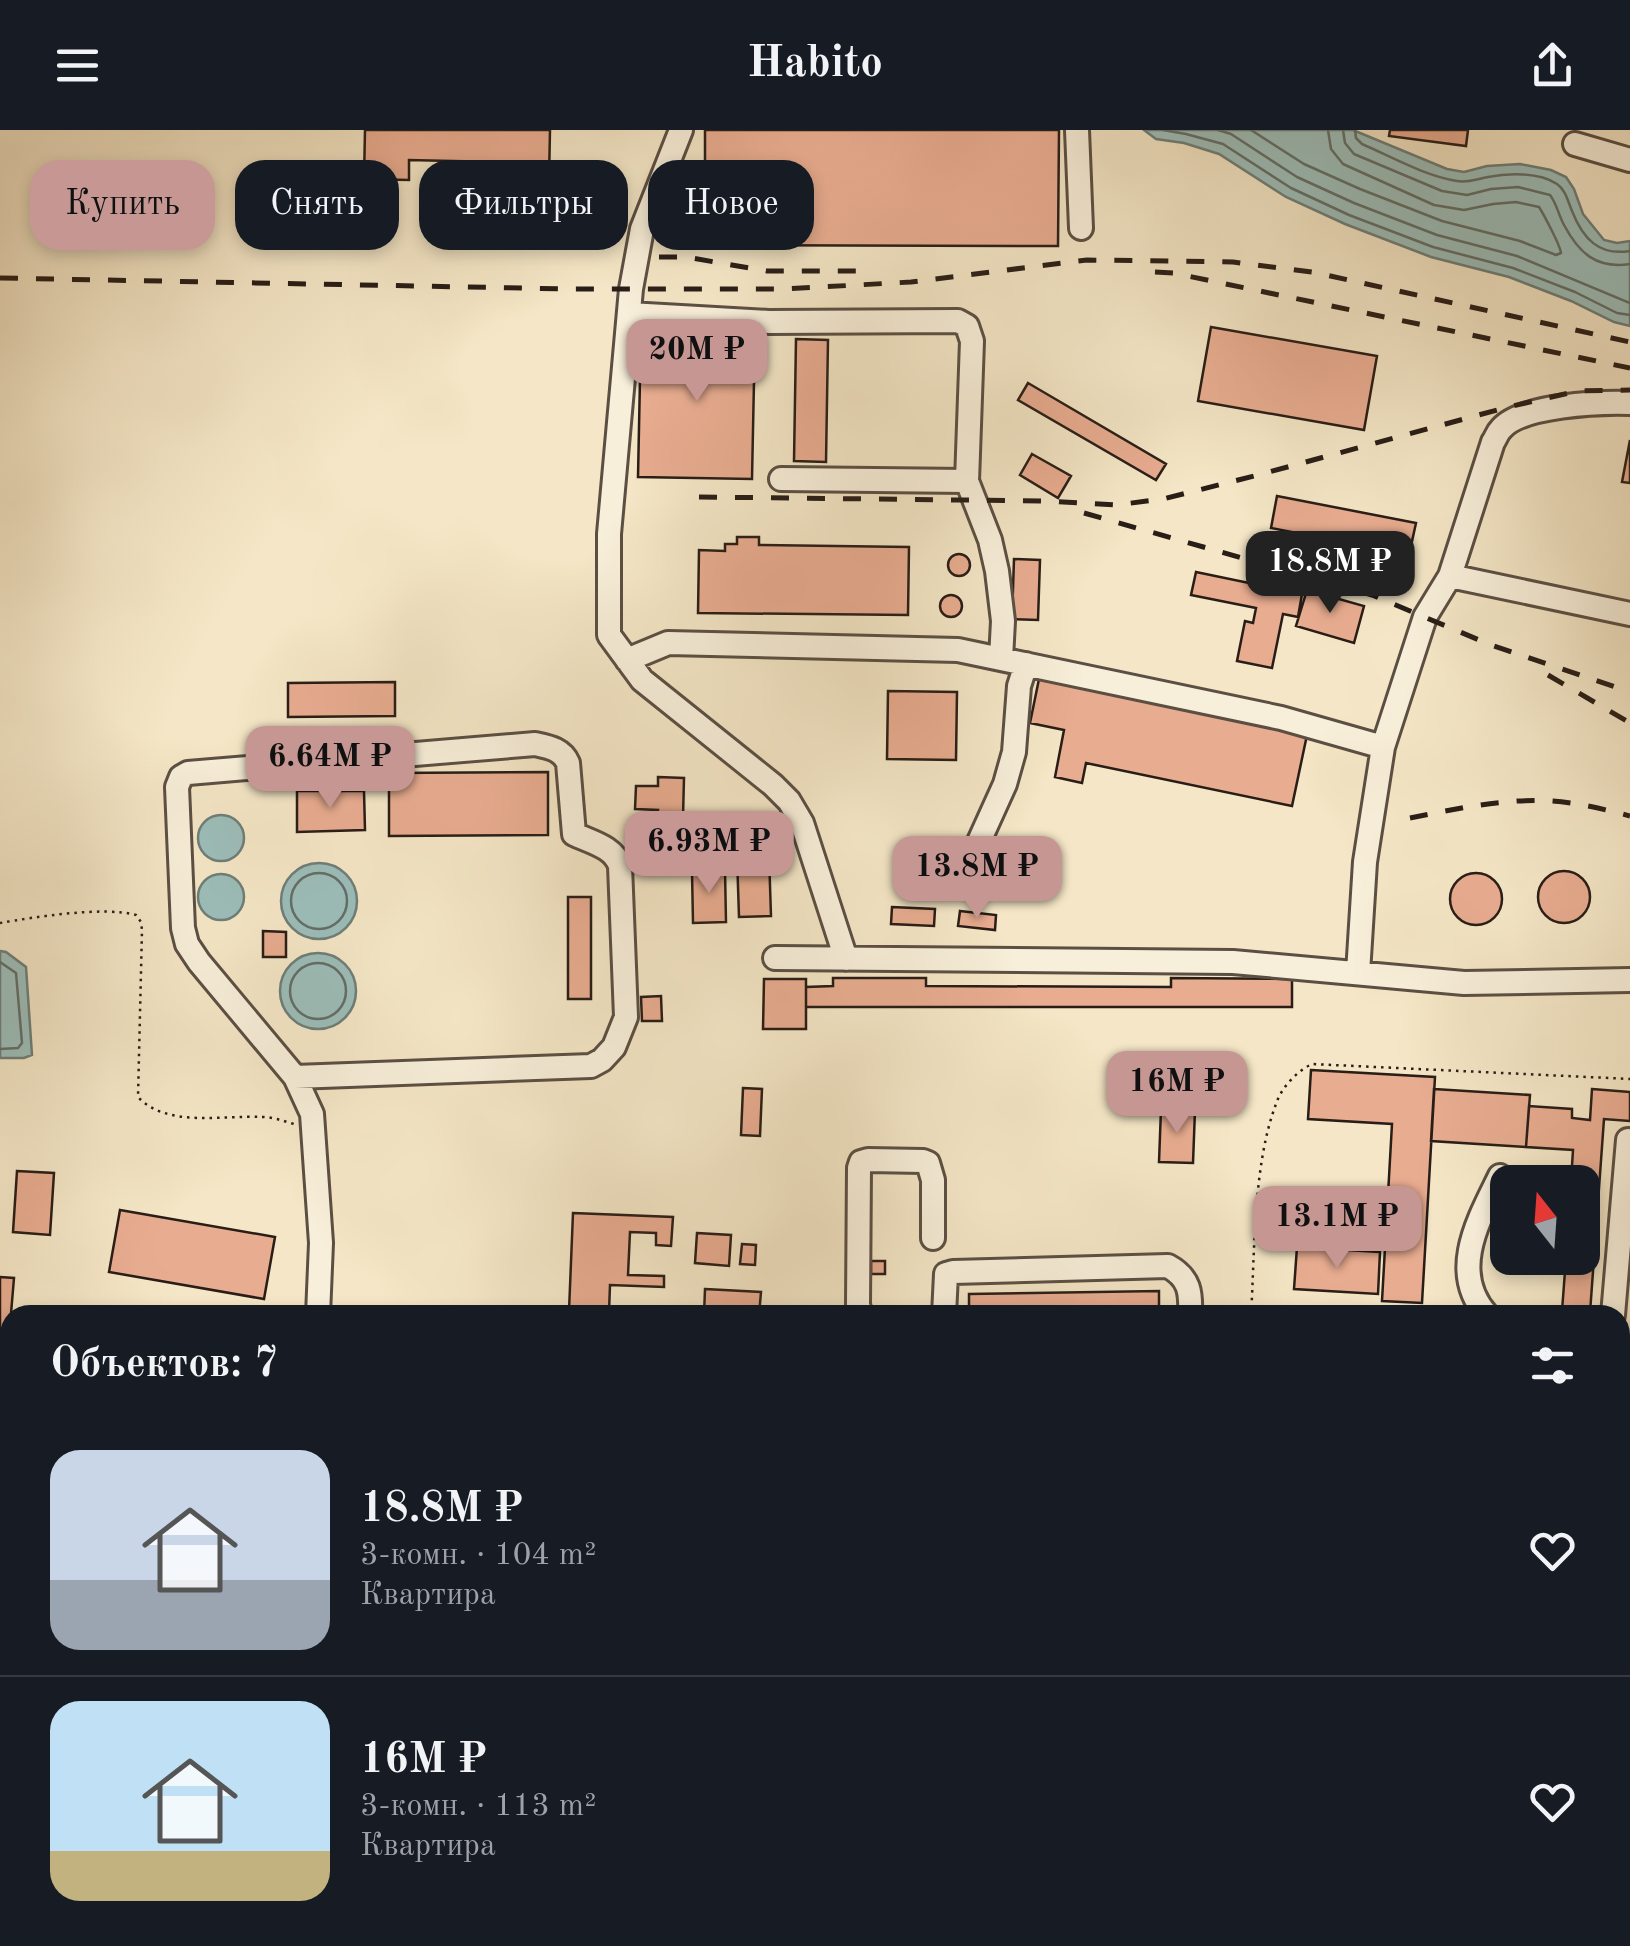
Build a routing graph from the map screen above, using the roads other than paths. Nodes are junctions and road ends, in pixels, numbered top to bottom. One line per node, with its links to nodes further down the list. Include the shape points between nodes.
1 (681, 130): 6 (street, via 642,229)
2 (1077, 130): 5 (street)
3 (1575, 144): 4 (street)
4 (1630, 160)
5 (1081, 228)
6 (629, 314): 9 (street, via 958,321 972,341); 13 (street, via 609,534 610,635)
7 (1630, 403): 10 (street, via 1567,404 1501,428)
8 (781, 479): 9 (street)
9 (967, 481): 12 (street, via 997,572)
10 (1450, 576): 11 (street); 15 (street, via 1426,618)
11 (1630, 614)
12 (1001, 659): 13 (street, via 958,650 668,643); 14 (street)
13 (627, 660): 18 (street, via 642,680 789,802 812,849)
14 (1026, 664): 15 (street); 16 (street, via 1014,752)
15 (1383, 746): 19 (street, via 1365,862)
16 (972, 858)
17 (775, 958): 18 (street)
18 (846, 959): 19 (street, via 1232,962)
19 (1358, 974): 20 (street, via 1464,984)
20 (1630, 980)
21 (296, 1077): 21 (street, via 188,944 176,796 182,778 535,744 558,750 568,763 574,834 610,851 620,866 626,1017 614,1047 591,1066); 26 (street, via 312,1114)
22 (1628, 1140): 23 (street)
23 (1627, 1186): 31 (street)
24 (1490, 1197): 30 (street, via 1467,1256)
25 (934, 1238): 27 (street, via 928,1163 861,1162)
26 (318, 1305)
27 (858, 1305)
28 (944, 1305): 29 (street, via 944,1280 953,1272 1168,1266 1188,1283)
29 (1190, 1305)
30 (1480, 1305)
31 (1614, 1305)

